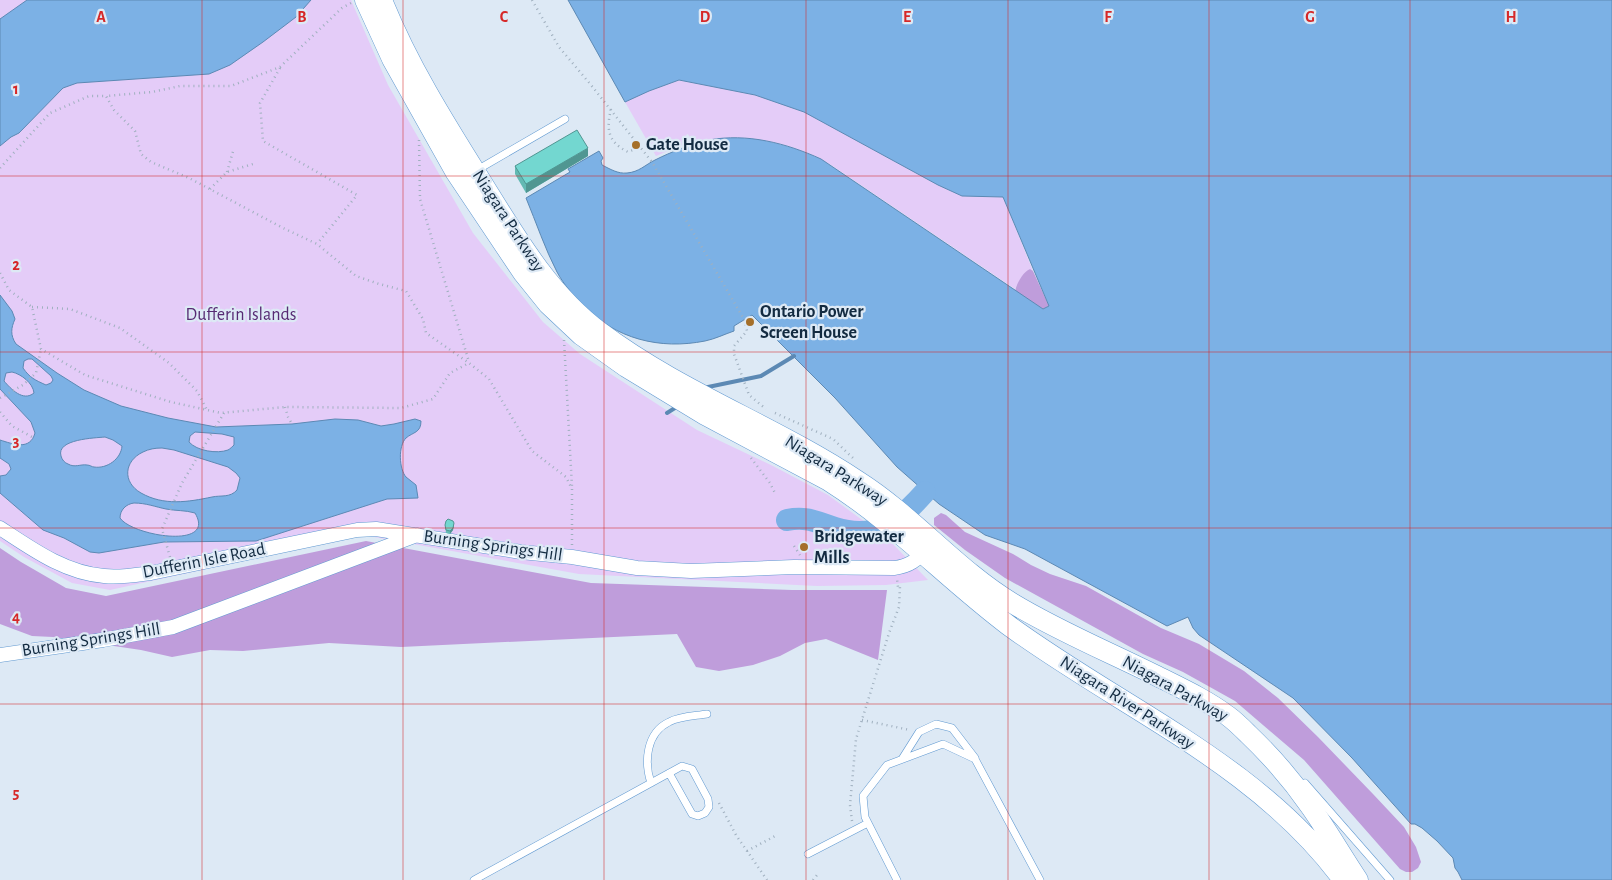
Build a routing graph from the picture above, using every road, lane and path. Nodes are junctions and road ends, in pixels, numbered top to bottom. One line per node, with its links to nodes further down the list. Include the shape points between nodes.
1 (360, 0): 4 (path, via 342,8); 25 (main road, Niagara Parkway, via 433,133 472,197 535,288 571,327 595,347)
2 (382, 0): 15 (main road, Niagara Parkway, via 404,49)
3 (532, 0): 7 (path, via 558,46)
4 (281, 65): 5 (path); 6 (path, via 231,86 180,86); 17 (path, via 260,103 263,141 357,194)
5 (281, 72)
6 (106, 96): 13 (path, via 89,96 50,113); 16 (path, via 114,110 135,131 141,154 151,162)
7 (611, 109): 10 (path); 10 (path, via 607,124 619,147 628,152)
8 (565, 119): 15 (lane)
9 (419, 137): 23 (path, via 420,199)
10 (640, 146): 24 (path, via 745,321 747,331 733,348)
11 (234, 148): 14 (path)
12 (253, 164): 14 (path)
13 (0, 168)
14 (227, 172): 16 (path)
15 (475, 172): 25 (main road, Niagara Parkway, via 540,272 566,302 591,326)
16 (210, 189): 17 (path)
17 (318, 244): 23 (path, via 356,276 406,291 426,333)
18 (0, 274): 19 (path)
19 (2, 281): 20 (path)
20 (32, 307): 22 (path); 28 (path, via 70,309 120,328 169,363 197,391)
21 (564, 334): 34 (path)
22 (41, 349): 26 (path, via 36,373); 28 (path, via 85,375)
23 (469, 362): 27 (path, via 450,373 433,400 401,408); 34 (path, via 489,379 532,451 566,478)
24 (746, 388)
25 (680, 391): 38 (main road, Niagara Parkway, via 828,462)
26 (0, 398)
27 (285, 407): 30 (path); 31 (path)
28 (207, 410): 30 (path)
29 (0, 412): 32 (path, via 12,426)
30 (224, 413): 40 (path, via 182,483 162,529)
31 (292, 424)
32 (34, 438)
33 (752, 459): 35 (path)
34 (572, 489): 39 (path)
35 (776, 495)
36 (0, 528): 40 (street, Dufferin Isle Road, via 33,550 85,573 129,576)
37 (418, 535): 39 (street, Burning Springs Hill); 40 (street, Dufferin Isle Road, via 358,530); 42 (street, Burning Springs Hill, via 173,626)
38 (920, 540): 39 (street, Burning Springs Hill, via 909,566 894,568 691,570 637,568); 44 (main road, Niagara Parkway, via 1017,606 1193,694); 65 (main road, Niagara River Parkway, via 985,607 1016,630 1248,783 1303,833)
39 (572, 557)
40 (174, 568)
41 (898, 580): 45 (path, via 899,607)
42 (0, 655)
43 (707, 714): 52 (lane, via 669,721 656,732 647,754)
44 (1229, 716): 49 (lane, via 1271,747); 66 (main road, Niagara Parkway, via 1292,781)
45 (862, 720): 46 (path); 54 (path, via 856,739 850,805)
46 (919, 732): 47 (lane, via 936,724 952,728); 48 (lane)
47 (975, 758): 48 (lane, via 943,744); 64 (lane)
48 (902, 759): 55 (lane, via 886,765 863,796 864,817)
49 (1288, 765)
50 (669, 773): 50 (lane, via 692,814 704,813 709,807 708,799 692,769 682,766); 52 (lane)
51 (1297, 774): 67 (lane)
52 (651, 783): 60 (lane)
53 (717, 801): 57 (path)
54 (852, 822)
55 (868, 823): 58 (lane); 63 (lane)
56 (778, 835): 57 (path)
57 (747, 850): 61 (path)
58 (808, 854)
59 (817, 875): 62 (path)
60 (474, 880)
61 (767, 880)
62 (813, 880)
63 (897, 880)
64 (1040, 880)
65 (1343, 880)
66 (1358, 880)
67 (1390, 880)

